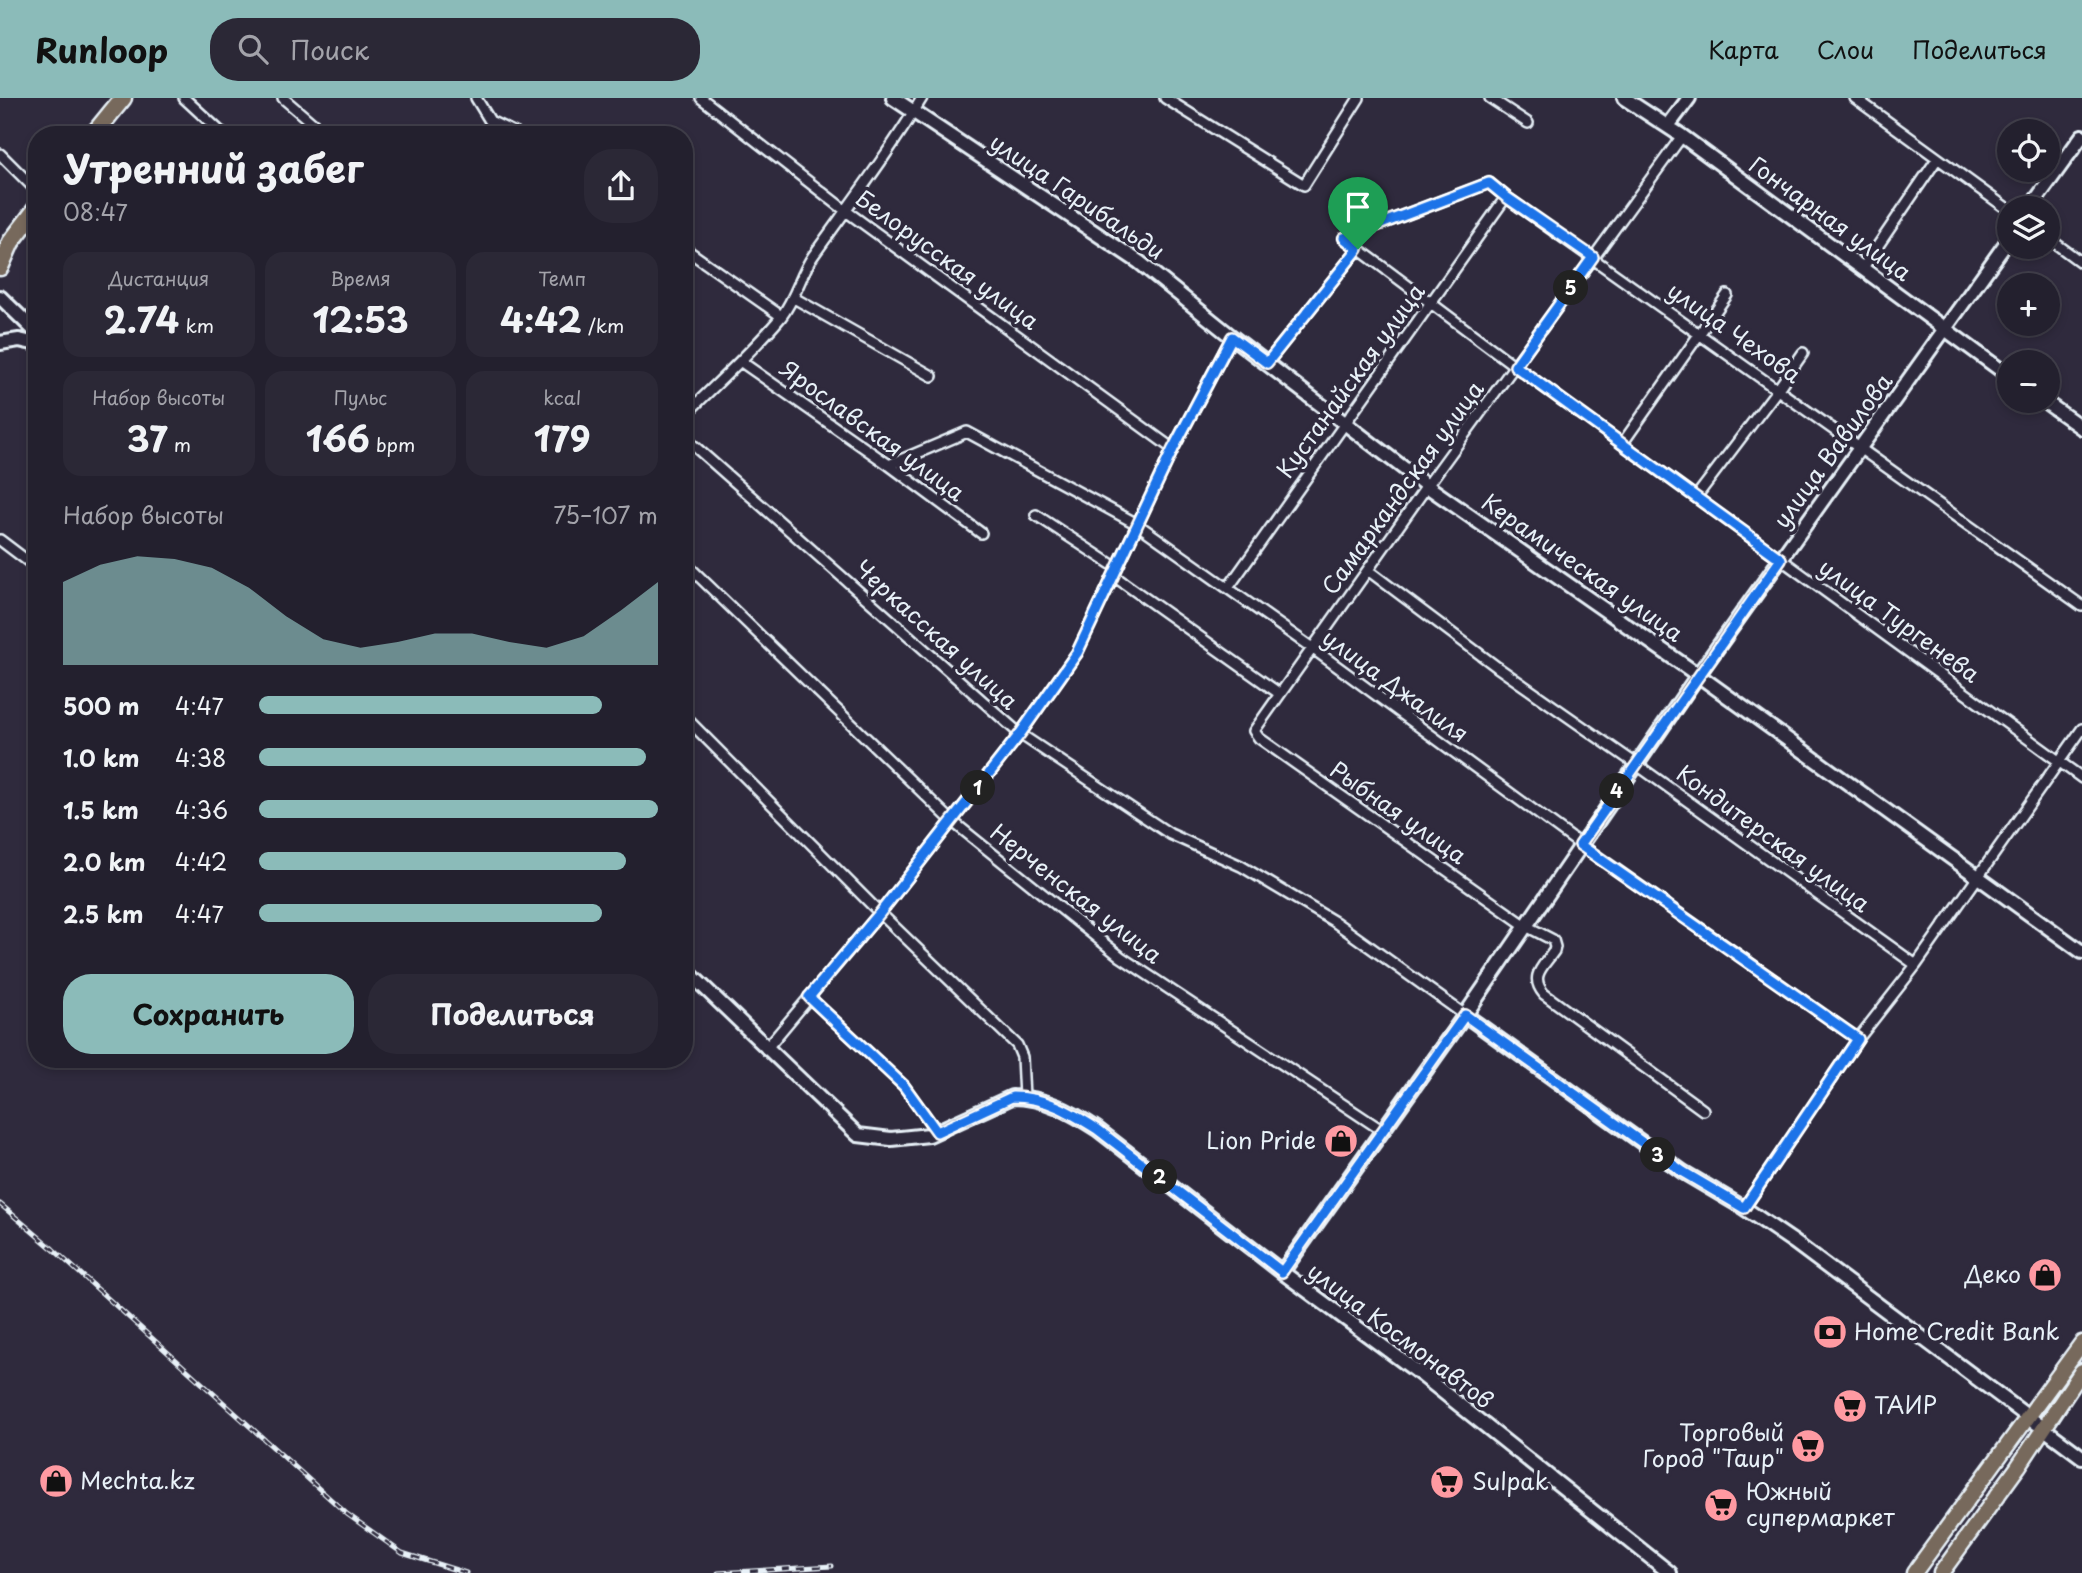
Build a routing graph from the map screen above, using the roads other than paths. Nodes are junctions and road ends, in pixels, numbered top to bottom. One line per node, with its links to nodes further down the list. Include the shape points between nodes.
1 (123, 98): 16 (highway)
2 (184, 98): 17 (street)
3 (283, 98): 18 (street)
4 (476, 98): 19 (street, via 490,121)
5 (701, 98): 29 (street, Белорусская улица)
6 (892, 98): 14 (street, улица Гарибальди)
7 (922, 98): 14 (street)
8 (1165, 98): 9 (street, via 1304,185)
9 (1359, 98)
10 (1490, 98): 15 (street)
11 (1624, 98): 20 (street, Гончарная улица)
12 (1689, 98): 20 (street)
13 (1855, 98): 24 (street)
14 (913, 112): 29 (street); 49 (street, улица Гарибальди, via 1139,262)
15 (1528, 123)
16 (100, 126)
17 (214, 126)
18 (316, 126)
19 (500, 126)
20 (1668, 126): 21 (street, Гончарная улица)
21 (1682, 136): 37 (street, Самаркандская улица); 40 (street, Гончарная улица)
22 (2082, 136): 26 (street)
23 (0, 154): 25 (street)
24 (1937, 159): 28 (street); 40 (street)
25 (28, 182)
26 (2039, 196)
27 (1506, 197): 31 (street, улица Чехова, via 1489,183); 37 (street, улица Чехова); 44 (street, Кустанайская улица)
28 (1997, 202)
29 (846, 211): 43 (street, via 811,259); 66 (street, Белорусская улица)
30 (28, 219): 32 (highway)
31 (1344, 238): 34 (street, улица Тургенева)
32 (5, 246): 39 (highway)
33 (2060, 247): 38 (street)
34 (1358, 249): 44 (street, улица Тургенева); 54 (street)
35 (693, 254): 45 (street)
36 (1997, 256): 47 (street, улица Вавилова)
37 (1593, 257): 48 (street, улица Чехова); 55 (street, Самаркандская улица)
38 (2082, 263)
39 (0, 267)
40 (1862, 269): 47 (street, Гончарная улица)
41 (1727, 295): 48 (street)
42 (0, 297): 46 (street)
43 (794, 298): 45 (street); 57 (street)
44 (1431, 304): 55 (street, улица Тургенева); 61 (street, Кустанайская улица)
45 (781, 316): 53 (street)
46 (28, 324)
47 (1945, 331): 56 (street, Гончарная улица); 65 (street, улица Вавилова)
48 (1701, 334): 58 (street, улица Чехова); 63 (street)
49 (1232, 337): 54 (street, Керамическая улица); 66 (street)
50 (28, 342): 51 (street)
51 (0, 343)
52 (1803, 353): 58 (street)
53 (740, 361): 59 (street); 67 (street, Ярославская улица)
54 (1267, 363): 61 (street, Керамическая улица)
55 (1515, 366): 63 (street, улица Тургенева); 68 (street, Самаркандская улица)
56 (1997, 368)
57 (932, 376)
58 (1778, 389): 65 (street, улица Чехова); 69 (street)
59 (693, 407)
60 (2060, 412): 62 (street)
61 (1344, 422): 68 (street, Керамическая улица); 79 (street, Кустанайская улица)
62 (2082, 428)
63 (1622, 444): 69 (street, улица Тургенева)
64 (693, 445): 87 (street, Черкасская улица)
65 (1860, 446): 74 (street, улица Вавилова); 80 (street, улица Чехова)
66 (1173, 449): 71 (street)
67 (889, 465): 71 (street, улица Джалиля, via 967,432); 72 (street, Ярославская улица)
68 (1427, 486): 77 (street, Самаркандская улица); 82 (street, Керамическая улица)
69 (1696, 497): 74 (street, улица Тургенева)
70 (1036, 515): 78 (street)
71 (1137, 524): 78 (street); 79 (street, улица Джалиля)
72 (981, 533)
73 (0, 540): 75 (street)
74 (1781, 559): 82 (street, улица Вавилова); 88 (street, улица Тургенева)
75 (28, 561)
76 (693, 571): 91 (street, Нерченская улица)
77 (1369, 571): 81 (street, Самаркандская улица); 89 (street, Кондитерская улица)
78 (1116, 572): 83 (street); 87 (street, via 1077,653)
79 (1228, 588): 81 (street, улица Джалиля)
80 (2082, 606)
81 (1312, 648): 83 (street, Самаркандская улица); 92 (street, улица Джалиля)
82 (1698, 675): 89 (street, улица Вавилова); 93 (street, Керамическая улица)
83 (1280, 694): 85 (street, Самаркандская улица)
84 (693, 725): 94 (street)
85 (1255, 728): 95 (street, Рыбная улица, via 1259,738)
86 (2082, 729): 88 (street)
87 (1020, 734): 91 (street); 100 (street, Черкасская улица, via 1170,834 1241,866 1335,922)
88 (2059, 761): 90 (street, улица Тургенева); 93 (street)
89 (1636, 764): 92 (street, улица Вавилова); 97 (street, Кондитерская улица)
90 (2082, 778)
91 (952, 821): 94 (street); 105 (street, Нерченская улица, via 1121,957)
92 (1580, 845): 95 (street, улица Вавилова); 101 (street, улица Джалиля)
93 (1977, 877): 96 (street, Керамическая улица); 97 (street)
94 (880, 913): 99 (street); 103 (street, via 1017,1045)
95 (1526, 926): 100 (street, улица Вавилова); 104 (street, Рыбная улица, via 1553,940 1555,947 1536,980 1544,994)
96 (2082, 952)
97 (1916, 965): 101 (street)
98 (693, 977): 102 (street)
99 (809, 997): 102 (street); 106 (street, via 904,1086)
100 (1465, 1015): 105 (street, улица Вавилова); 107 (street, via 1683,1172)
101 (1858, 1039): 107 (street)
102 (766, 1049): 106 (street, via 858,1135 891,1139)
103 (1024, 1097): 106 (street, via 1012,1097); 108 (street, улица Космонавтов, via 1066,1108 1097,1129)
104 (1703, 1110)
105 (1383, 1131): 108 (street, улица Вавилова)
106 (937, 1132)
107 (1744, 1208): 111 (street)
108 (1282, 1272): 114 (street, улица Космонавтов, via 1423,1376)
109 (2082, 1343): 111 (main road)
110 (2082, 1371): 112 (main road)
111 (2028, 1417): 112 (street); 115 (main road)
112 (2044, 1429): 113 (street); 116 (main road)
113 (2082, 1457)
114 (1670, 1573)
115 (1914, 1573)
116 (1941, 1573)

